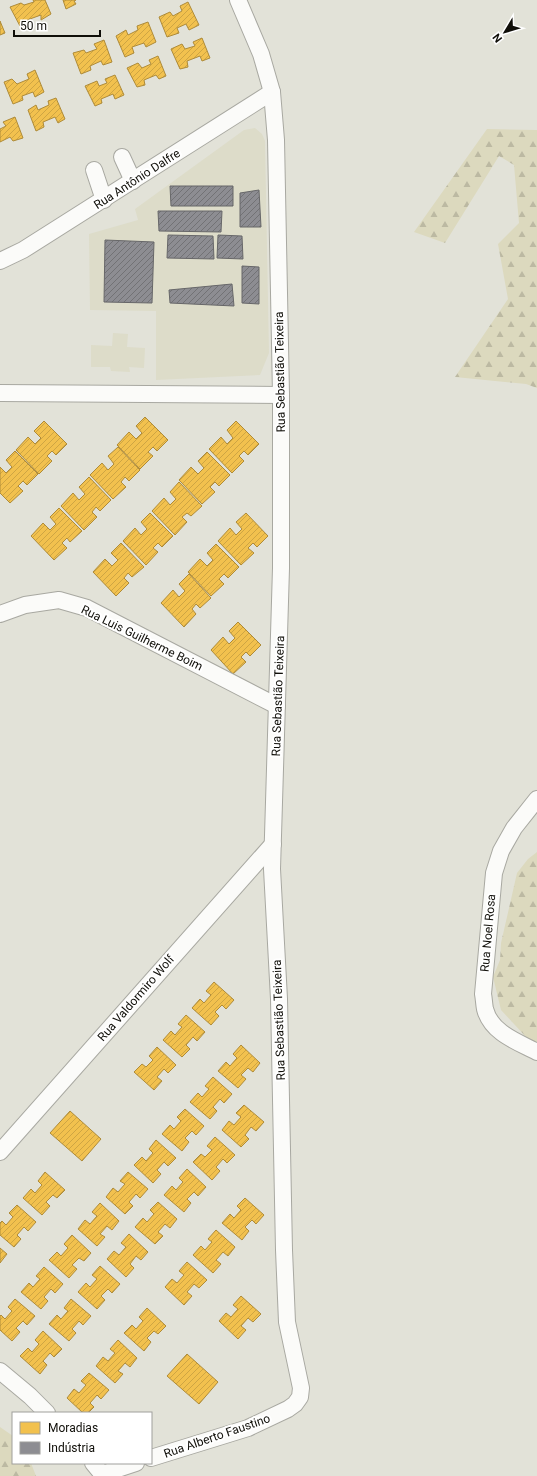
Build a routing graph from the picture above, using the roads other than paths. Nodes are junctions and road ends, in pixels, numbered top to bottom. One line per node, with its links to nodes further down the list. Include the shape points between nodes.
1 (238, 0): 2 (street, Rua Sebastião Teixeira, via 261,54)
2 (272, 92): 5 (street, Rua Antônio Dalfre); 9 (street, Rua Sebastião Teixeira, via 276,140)
3 (122, 157): 5 (street)
4 (94, 170): 6 (street)
5 (133, 181): 6 (street, Rua Antônio Dalfre)
6 (104, 200): 7 (street, Rua Antônio Dalfre, via 23,250)
7 (0, 260)
8 (0, 392): 9 (street)
9 (281, 395): 11 (street, Rua Sebastião Teixeira, via 281,568)
10 (0, 614): 11 (street, Rua Luis Guilherme Boim, via 25,605 59,600 86,608)
11 (277, 706): 13 (street, Rua Sebastião Teixeira)
12 (537, 799): 14 (street, Rua Noel Rosa, via 514,828 501,851 494,873 483,994 486,1010 496,1028)
13 (273, 844): 15 (street, Rua Valdormiro Wolf); 17 (street, Rua Sebastião Teixeira, via 287,1322 301,1388)
14 (537, 1052)
15 (0, 1152)
16 (0, 1371): 18 (street)
17 (300, 1397): 19 (street, Rua Alberto Faustino, via 288,1409 248,1428)
18 (45, 1412)
19 (152, 1458)
20 (131, 1464): 21 (street)
21 (99, 1471)

